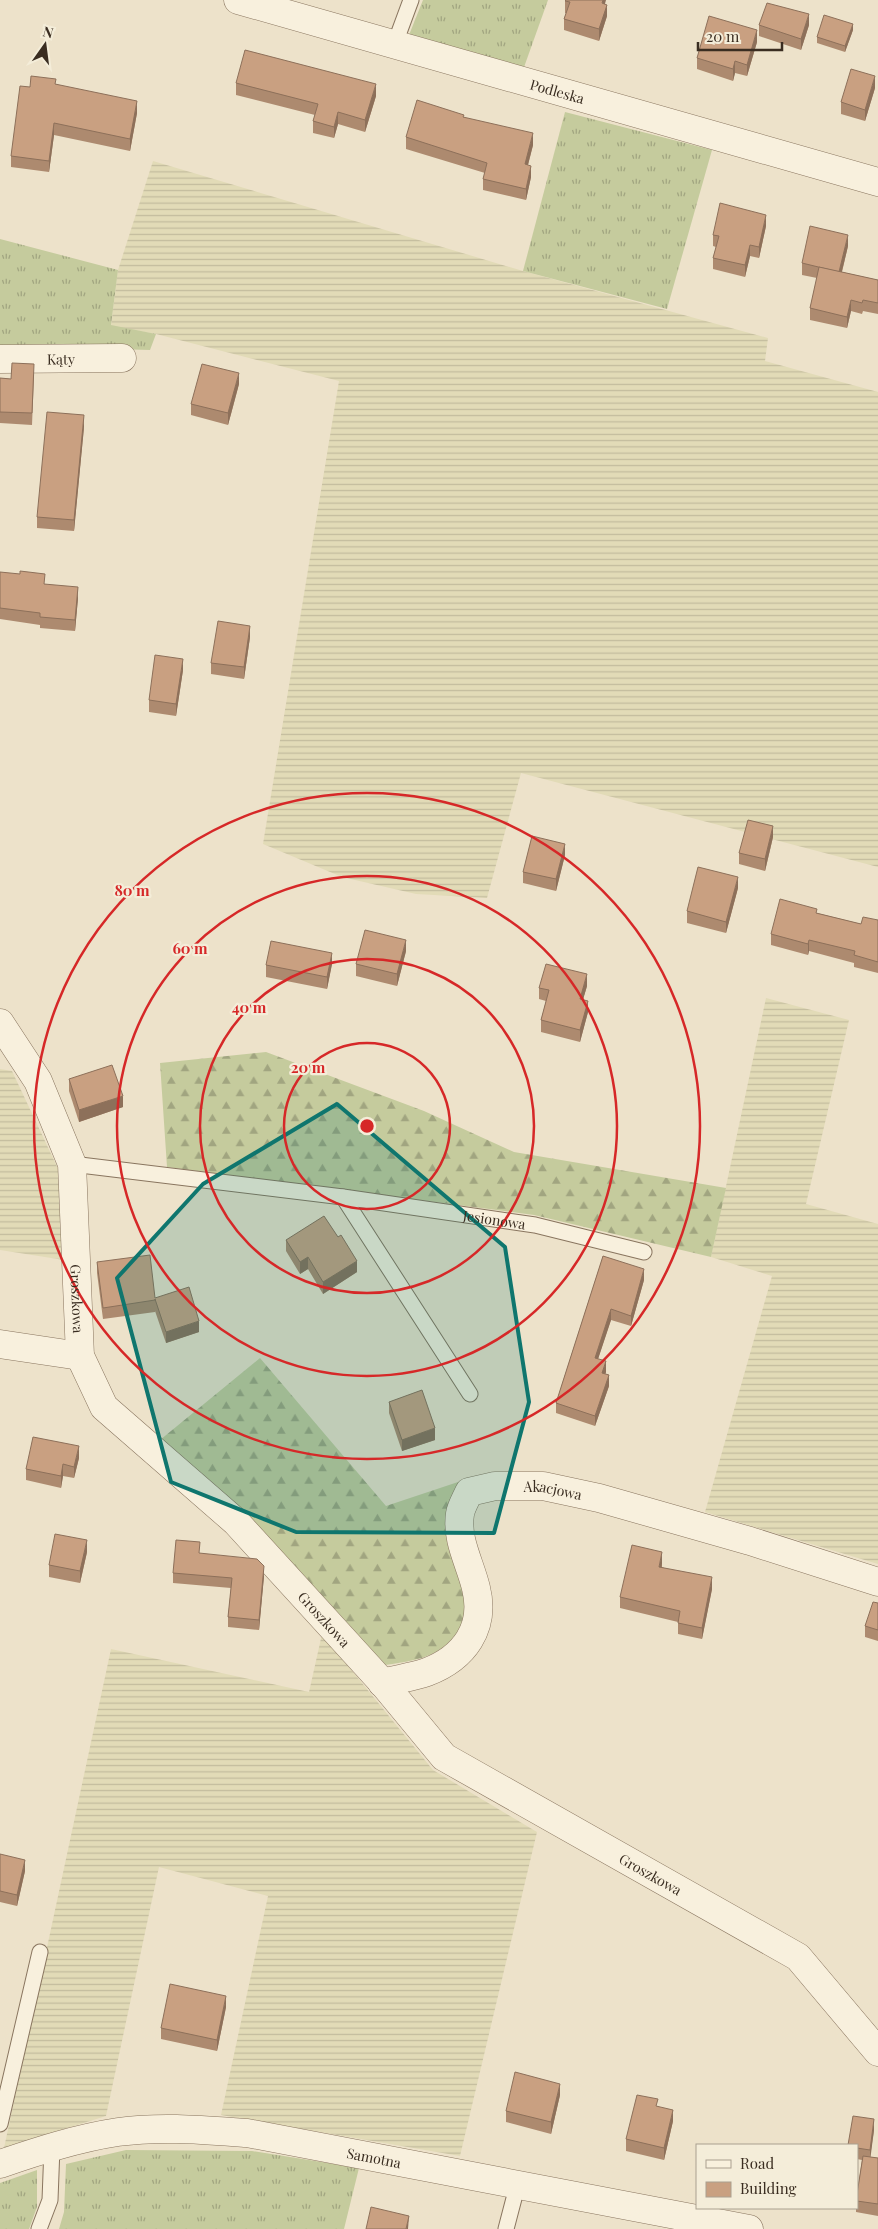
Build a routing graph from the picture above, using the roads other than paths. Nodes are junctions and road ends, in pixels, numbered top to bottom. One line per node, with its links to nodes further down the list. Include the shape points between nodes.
1 (238, 0): 3 (street, Podleska)
2 (411, 0): 3 (lane)
3 (394, 46): 4 (street, Podleska)
4 (878, 182)
5 (122, 358): 6 (street, Kąty)
6 (0, 359)
7 (0, 1023): 8 (street, Groszkowa, via 38,1081)
8 (72, 1164): 9 (lane, Jesionowa); 12 (street, Groszkowa)
9 (343, 1197): 10 (lane, Jesionowa, via 535,1225); 13 (lane)
10 (644, 1252)
11 (0, 1344): 12 (street)
12 (80, 1356): 15 (street, Groszkowa, via 104,1407 236,1522)
13 (470, 1394)
14 (878, 1582): 15 (street, Akacjowa, via 599,1498 543,1486 496,1486 469,1492 460,1512 459,1534 478,1602 479,1618 473,1633 460,1651 438,1668)
15 (382, 1683): 17 (street, Groszkowa, via 444,1757 798,1957)
16 (40, 1952): 18 (lane)
17 (878, 2052)
18 (0, 2124)
19 (52, 2147): 20 (street, Samotna); 21 (street, Samotna, via 118,2132 180,2129 247,2133); 22 (lane, via 50,2200)
20 (0, 2164)
21 (518, 2183): 23 (lane); 24 (street, Samotna)
22 (39, 2229)
23 (506, 2229)
24 (749, 2229)

